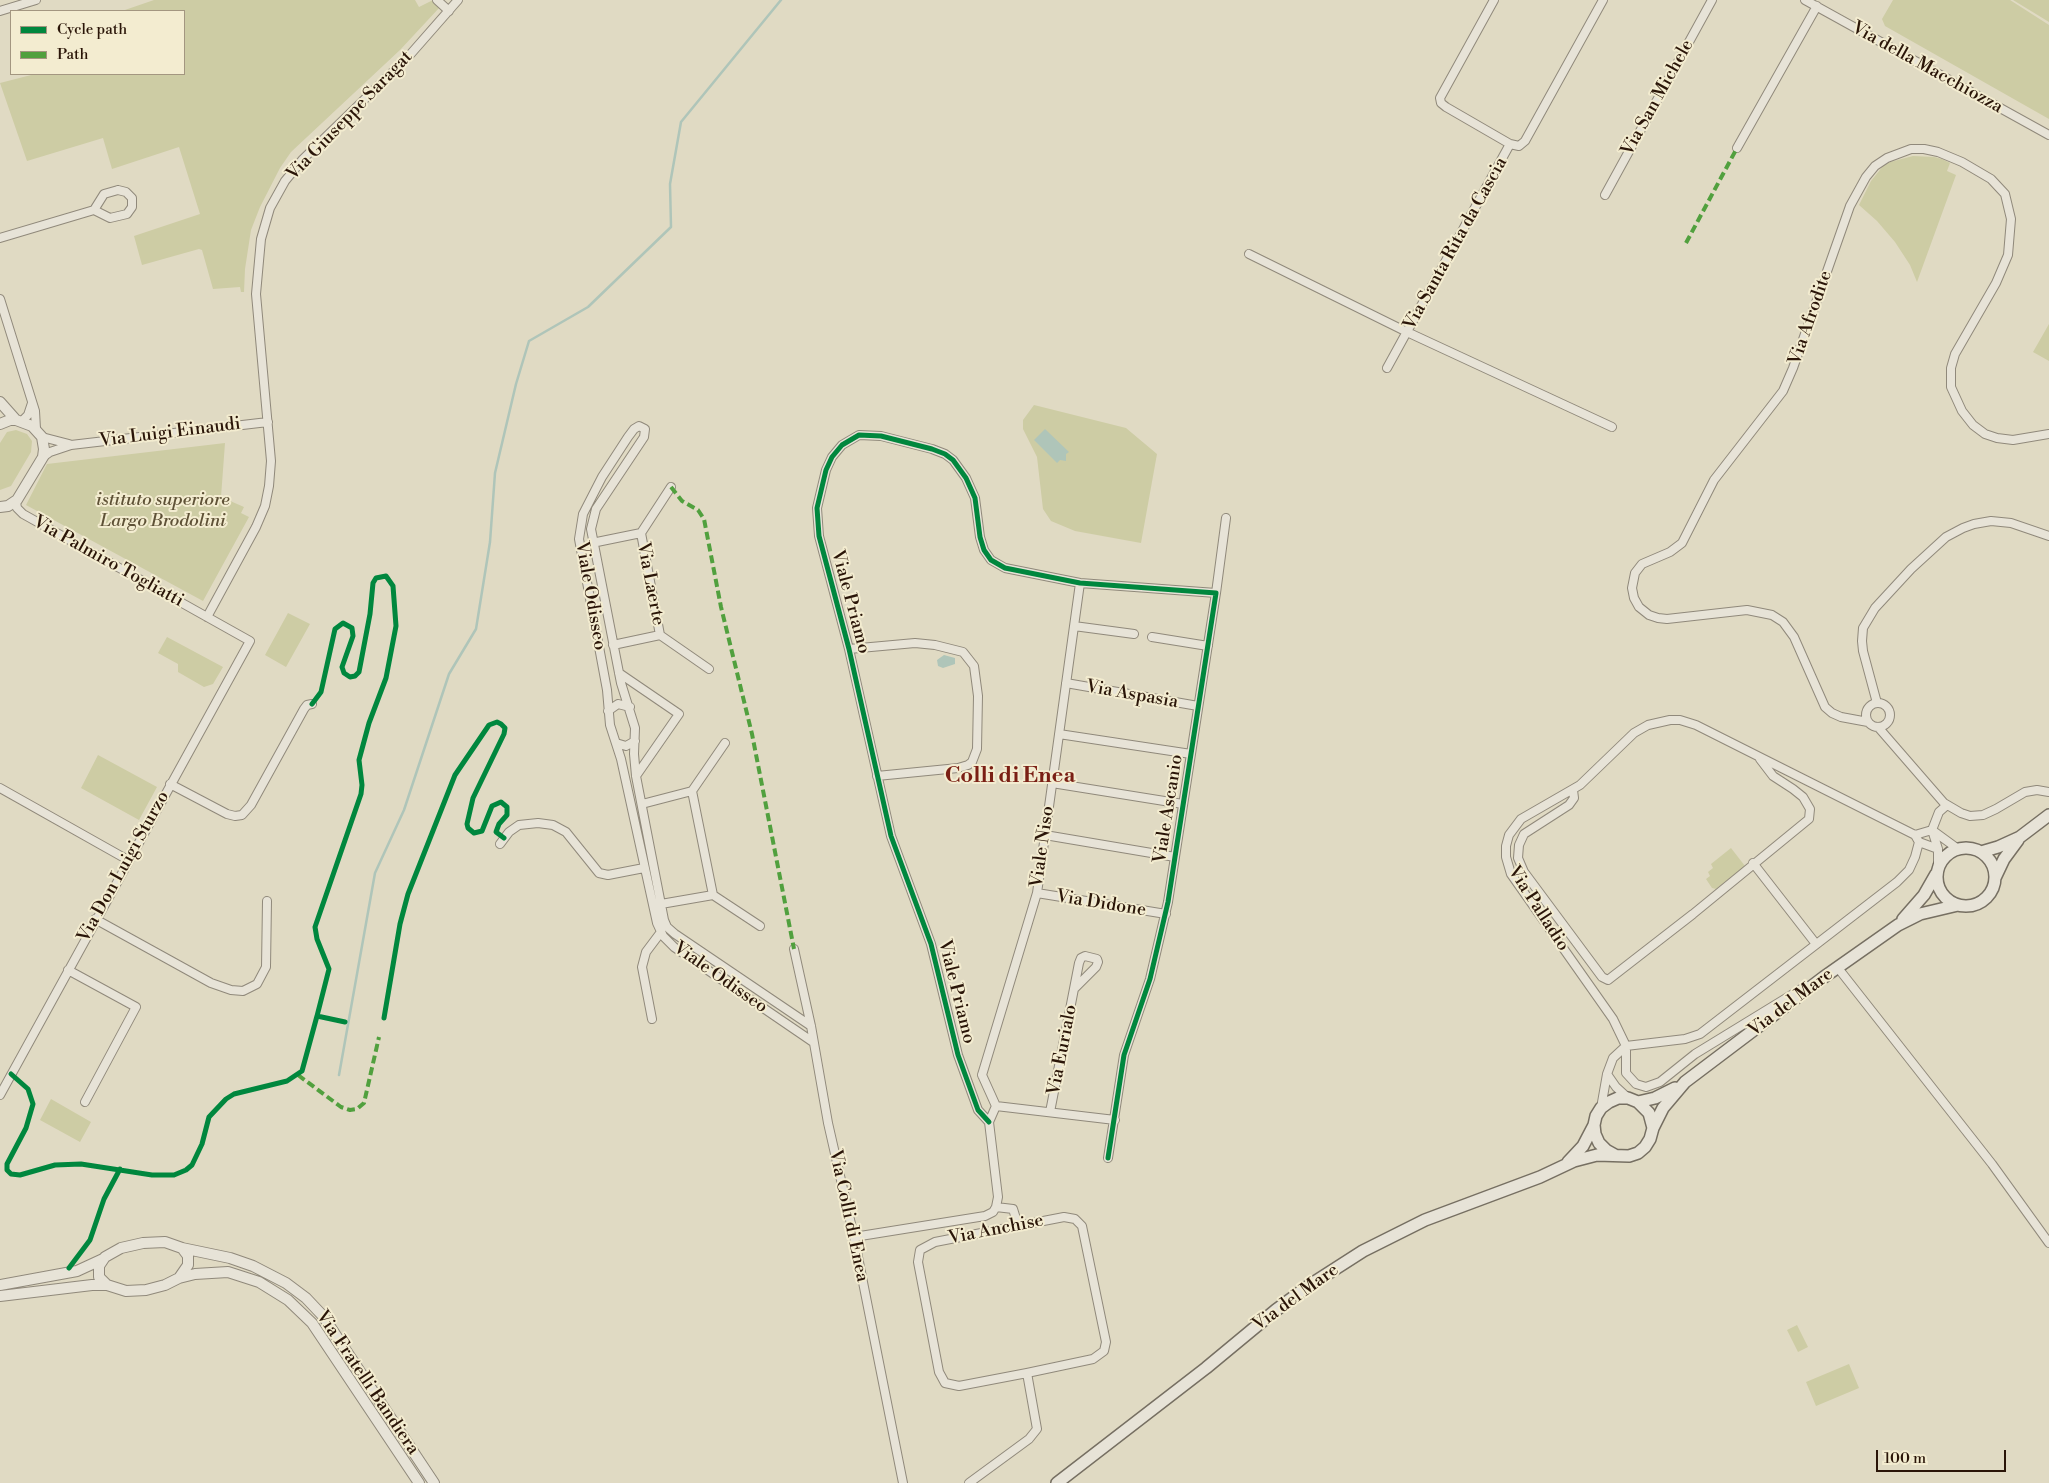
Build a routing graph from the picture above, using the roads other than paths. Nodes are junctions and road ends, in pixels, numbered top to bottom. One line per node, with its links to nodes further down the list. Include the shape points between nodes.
1 (36, 0): 10 (street)
2 (436, 0): 9 (street)
3 (458, 0): 9 (street, Via Giuseppe Saragat)
4 (1494, 0): 12 (street, via 1440,98 1446,107)
5 (1603, 0): 12 (street, Via Santa Rita da Cascia, via 1525,141 1519,146)
6 (1712, 0): 14 (street, Via San Michele)
7 (1805, 0): 8 (street, Via della Macchiozza)
8 (1817, 6): 11 (street, Via della Macchiozza); 13 (street)
9 (449, 10): 24 (street, Via Giuseppe Saragat, via 402,63 303,159 273,203 261,239 256,294)
10 (0, 11)
11 (2049, 135)
12 (1510, 144): 19 (street, Via Santa Rita da Cascia)
13 (1738, 148)
14 (1605, 195)
15 (94, 210): 15 (street, via 104,194 118,190 129,194 133,203 127,214 110,218); 16 (street)
16 (0, 238)
17 (1249, 254): 19 (street)
18 (0, 299): 22 (street)
19 (1407, 332): 20 (street, Via Santa Rita da Cascia); 26 (street)
20 (1387, 368)
21 (0, 402): 23 (street)
22 (32, 403): 23 (street, via 28,415); 27 (street)
23 (19, 420): 25 (street); 27 (street)
24 (268, 422): 29 (street, Via Luigi Einaudi); 40 (street, Via Giuseppe Saragat, via 271,468 268,496 250,539)
25 (0, 424)
26 (1612, 426)
27 (39, 433): 29 (street, Via Luigi Einaudi); 30 (street)
28 (2049, 434): 59 (street, Via Afrodite, via 2013,440 1986,434 1962,411 1951,387 1955,354 1996,283 2008,255 2011,219 2004,193 1993,180 1938,152 1911,149 1887,158 1869,172 1850,206 1783,391 1719,474 1682,543 1642,564 1635,572 1632,588 1639,607 1658,618 1747,610 1772,615 1783,622 1794,637 1825,707 1840,717)
29 (71, 445): 30 (street, Via Luigi Einaudi)
30 (43, 457): 32 (street)
31 (671, 487): 35 (street, Via Laerte)
32 (16, 502): 33 (street); 40 (street, Via Palmiro Togliatti, via 23,514)
33 (0, 507)
34 (1226, 518): 39 (street, Viale Ascanio)
35 (641, 533): 37 (street, Via Laerte); 45 (street, Via Laerte)
36 (2049, 536): 54 (street, via 2005,522 1969,526 1946,537 1906,574 1874,608 1863,631 1863,651)
37 (592, 543): 41 (street, Viale Odisseo); 42 (street, Viale Odisseo, via 594,514 644,437 642,427 634,429 612,460 581,521 579,548)
38 (1080, 583): 39 (street); 43 (street, Viale Niso); 50 (street, Viale Priamo, via 1012,570 989,558 981,542 974,493 956,464 945,454 881,436 855,436 842,445 828,465 817,513 821,547)
39 (1216, 593): 49 (street, Viale Ascanio)
40 (207, 617): 47 (street, Via Palmiro Togliatti)
41 (608, 620): 42 (street); 48 (street, Viale Odisseo)
42 (595, 623): 58 (street, Viale Odisseo)
43 (1074, 626): 44 (street); 53 (street, Viale Niso)
44 (1134, 634)
45 (660, 635): 48 (street, Via Laerte); 51 (street, Via Laerte)
46 (1152, 637): 49 (street)
47 (250, 641): 70 (street, Via Don Luigi Sturzo)
48 (613, 645): 52 (street, Viale Odisseo)
49 (1208, 646): 56 (street, Viale Ascanio)
50 (849, 649): 68 (street, Viale Priamo); 68 (street, via 935,644 963,652 974,666 978,696 977,748 972,762 958,768)
51 (710, 669)
52 (619, 673): 57 (street, Viale Odisseo); 67 (street, via 679,714)
53 (1066, 683): 56 (street, Via Aspasia); 61 (street, Viale Niso)
54 (1877, 703): 59 (street, via 1867,711); 60 (street, via 1890,711 1890,718)
55 (312, 704): 70 (street, via 304,709 251,805 242,815 228,814)
56 (1198, 706): 65 (street, Viale Ascanio)
57 (630, 707): 58 (street, via 618,704); 62 (street, Viale Odisseo)
58 (608, 711): 63 (street, Viale Odisseo)
59 (1868, 722): 60 (street)
60 (1880, 727): 77 (street)
61 (1060, 734): 65 (street); 69 (street, Viale Niso)
62 (635, 741): 63 (street, via 626,746); 67 (street, Viale Odisseo)
63 (616, 743): 90 (street, Viale Odisseo)
64 (725, 743): 73 (street)
65 (1191, 754): 76 (street, Viale Ascanio)
66 (1759, 757): 72 (street, Via Palladio, via 1690,723 1659,721 1634,733); 82 (street, Via Palladio); 89 (street, via 1773,776 1800,794 1811,812 1805,823)
67 (636, 776): 75 (street, Viale Odisseo)
68 (878, 776): 118 (street, Viale Priamo, via 894,847 931,944)
69 (1052, 783): 76 (street); 80 (street, Viale Niso)
70 (170, 784): 88 (street, Via Don Luigi Sturzo)
71 (0, 788): 88 (street)
72 (1573, 790): 89 (street, via 1574,798 1569,805 1524,834 1518,845 1518,858 1524,872 1604,979 1610,978 1693,914); 114 (street, Via Palladio, via 1518,822 1507,840 1506,862 1520,889 1610,1013)
73 (692, 791): 75 (street); 94 (street)
74 (2049, 792): 77 (street, via 2025,792 1979,816 1964,814)
75 (642, 804): 96 (street, Viale Odisseo)
76 (1183, 804): 87 (street, Viale Ascanio)
77 (1947, 805): 79 (street, via 1939,812)
78 (2049, 815): 81 (main road)
79 (1932, 830): 82 (street); 84 (street); 85 (street)
80 (1045, 835): 87 (street); 93 (street, Viale Niso)
81 (2020, 837): 86 (main road); 92 (main road, via 2006,855)
82 (1917, 839): 84 (street, Via Palladio); 103 (street, via 1916,857 1903,877)
83 (500, 844): 90 (street, via 518,825 553,824 566,832 599,873 608,875)
84 (1938, 849): 91 (street)
85 (1958, 849): 86 (main road); 91 (main road, via 1943,859)
86 (1981, 852): 92 (main road, via 1991,863)
87 (1175, 857): 98 (street, Viale Ascanio)
88 (128, 860): 99 (street, Via Don Luigi Sturzo)
89 (1753, 863): 103 (street)
90 (644, 868): 102 (street, Viale Odisseo)
91 (1937, 870): 97 (main road, via 1941,894); 100 (main road, Via del Mare, via 1924,895)
92 (1995, 878): 97 (main road, via 1989,895 1983,901)
93 (1037, 893): 98 (street, Via Didone); 117 (street, Viale Niso)
94 (713, 895): 96 (street); 101 (street)
95 (267, 901): 99 (street, via 266,967 256,984 244,990 227,989 211,983)
96 (661, 904): 105 (street, Viale Odisseo, via 665,924 671,931)
97 (1958, 905): 100 (main road, Via del Mare, via 1920,914)
98 (1166, 914): 127 (street, Viale Ascanio, via 1150,979 1124,1055)
99 (95, 919): 108 (street, Via Don Luigi Sturzo)
100 (1898, 925): 107 (main road, Via del Mare)
101 (760, 926)
102 (661, 932): 106 (street, Viale Odisseo, via 674,947); 111 (street, via 646,952 642,967)
103 (1816, 944): 114 (street, via 1696,1036)
104 (794, 949): 112 (street, Via Colli di Enea)
105 (708, 957): 106 (street); 112 (street, Viale Odisseo)
106 (702, 967): 113 (street, Viale Odisseo)
107 (1838, 968): 109 (main road, Via del Mare); 137 (street, via 1992,1164)
108 (68, 970): 119 (street, Via Don Luigi Sturzo); 123 (street, via 136,1007)
109 (1824, 977): 114 (street, Via Palladio, via 1717,1040 1651,1086 1641,1086 1630,1079 1626,1070); 120 (main road, Via del Mare)
110 (1075, 988): 126 (street, Via Eurialo)
111 (652, 1019)
112 (810, 1026): 113 (street, Via Colli di Enea)
113 (814, 1042): 136 (street, Via Colli di Enea, via 828,1123)
114 (1626, 1046): 115 (street, via 1613,1058)
115 (1607, 1074): 122 (street, via 1616,1087); 125 (street)
116 (0, 1075): 119 (street)
117 (982, 1075): 118 (street); 124 (street)
118 (966, 1078): 128 (street, Viale Priamo, via 978,1110)
119 (8, 1079): 121 (street, Via Don Luigi Sturzo)
120 (1686, 1082): 122 (main road, Via del Mare, via 1655,1098); 130 (main road, Via del Mare, via 1665,1104)
121 (0, 1095)
122 (1633, 1100): 125 (main road, Via del Mare, via 1618,1098); 130 (main road, via 1649,1113)
123 (85, 1102)
124 (996, 1106): 126 (street); 128 (street)
125 (1601, 1108): 129 (main road, Via del Mare)
126 (1050, 1112): 127 (street)
127 (1115, 1120): 132 (street, Viale Ascanio)
128 (989, 1122): 134 (street, via 998,1195)
129 (1594, 1125): 131 (main road, via 1599,1143); 133 (main road, Via del Mare, via 1583,1146)
130 (1653, 1128): 131 (main road, Via del Mare, via 1650,1139 1638,1153)
131 (1615, 1155): 133 (main road, Via del Mare, via 1589,1156)
132 (1108, 1158)
133 (1565, 1165): 149 (main road, Via del Mare, via 1425,1220 1346,1262 1276,1310)
134 (996, 1207): 135 (street, via 1012,1209); 136 (street, via 985,1216)
135 (1018, 1225): 144 (street, Via Anchise, via 1064,1217 1080,1222 1106,1345 1094,1359); 144 (street, Via Anchise, via 930,1244 920,1250 917,1260 938,1372 943,1381 958,1386)
136 (854, 1237): 147 (street, Via Colli di Enea)
137 (2049, 1243)
138 (182, 1248): 139 (street, Via Fratelli Bandiera, via 165,1242 143,1243 121,1248); 140 (street, via 189,1261); 146 (street, Via Fratelli Bandiera, via 254,1266 306,1298 323,1316)
139 (103, 1259): 141 (street, Via Fratelli Bandiera, via 77,1271); 142 (street, via 98,1272)
140 (179, 1278): 142 (street, Via Fratelli Bandiera, via 156,1288 136,1291); 145 (street, Via Fratelli Bandiera, via 218,1272 238,1274 270,1288 297,1307 312,1323)
141 (0, 1285)
142 (108, 1285): 143 (street, Via Fratelli Bandiera)
143 (0, 1296)
144 (1027, 1373): 148 (street, via 1037,1429)
145 (419, 1483)
146 (434, 1483)
147 (903, 1483)
148 (969, 1483)
149 (1057, 1483)

